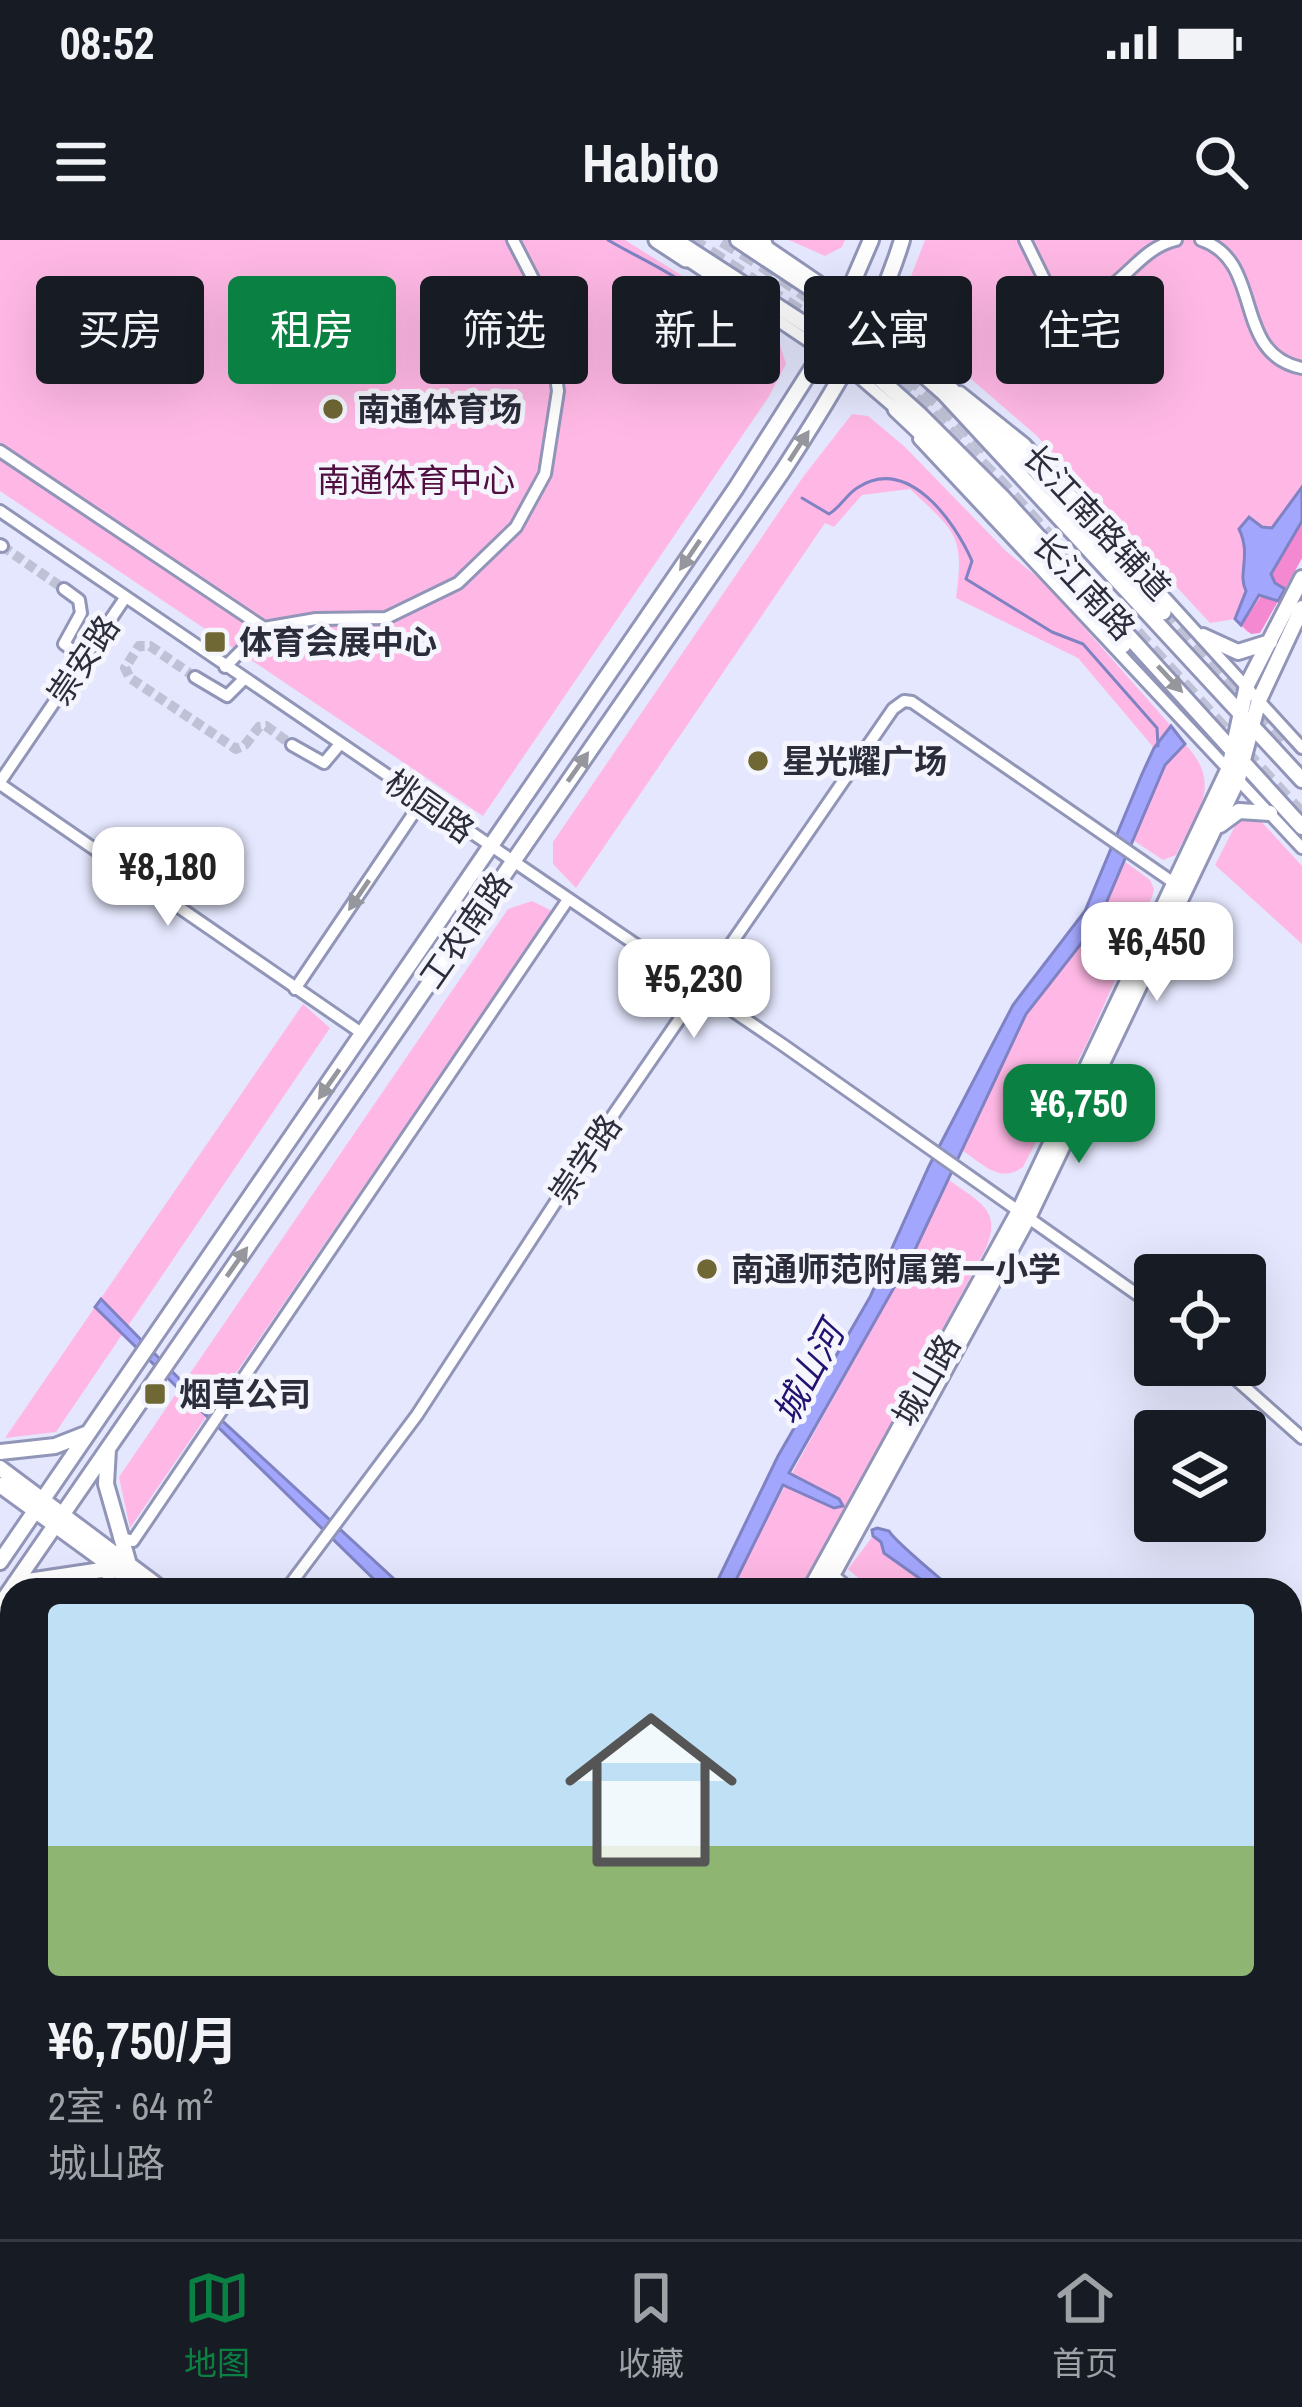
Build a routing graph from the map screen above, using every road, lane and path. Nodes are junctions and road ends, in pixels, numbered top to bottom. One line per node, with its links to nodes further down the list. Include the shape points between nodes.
1 (513, 240): 35 (street, via 546,304 558,391 545,474 516,527 458,583 386,618)
2 (648, 240): 12 (street)
3 (657, 240): 12 (highway)
4 (675, 240): 17 (main road, 长江南路)
5 (738, 240): 16 (main road, 长江南路)
6 (872, 240): 14 (main road, 工农南路)
7 (902, 240): 15 (main road, 工农南路)
8 (1025, 240): 9 (street, via 1047,285 1089,296)
9 (1176, 240)
10 (1201, 240): 19 (street, via 1237,268 1260,340)
11 (760, 241): 13 (street)
12 (686, 259): 18 (street)
13 (808, 276)
14 (857, 276)
15 (888, 276)
16 (804, 279)
17 (804, 331)
18 (804, 332)
19 (1302, 368)
20 (804, 381): 58 (main road, 工农南路, one-way to 58)
21 (836, 384): 60 (main road, 工农南路, one-way to 21)
22 (872, 384): 27 (street)
23 (879, 384): 49 (main road, 长江南路, one-way to 49, via 1003,498)
24 (935, 384): 45 (main road, 长江南路)
25 (945, 384): 34 (highway, via 1034,468)
26 (949, 384): 36 (street, 长江南路辅道, via 1025,444)
27 (896, 409): 38 (highway, via 990,498); 50 (street, via 936,462)
28 (0, 451): 35 (street)
29 (0, 511): 32 (street, 桃园路)
30 (1302, 578): 33 (main road, 城山路)
31 (64, 589): 39 (street, via 81,613 64,644)
32 (125, 598): 39 (street, 崇安路); 40 (street, 桃园路)
33 (1298, 607): 37 (main road, 城山路); 44 (main road, 城山路)
34 (1163, 612)
35 (264, 628): 40 (street)
36 (1202, 636): 37 (main road, via 1238,652); 43 (street, 长江南路辅道)
37 (1270, 642): 43 (main road, 城山路)
38 (1123, 645)
39 (84, 658): 52 (street, 崇安路)
40 (225, 667): 42 (street, 桃园路)
41 (195, 677): 42 (street, via 227,696)
42 (244, 679): 46 (street, 桃园路)
43 (1246, 685): 44 (street, 长江南路辅道); 45 (main road, 城山路)
44 (1259, 700): 45 (main road, 城山路); 48 (street, 长江南路辅道)
45 (1247, 721): 49 (main road, 城山路); 51 (main road, 长江南路)
46 (340, 744): 47 (street, via 324,763); 53 (street, 桃园路)
47 (292, 745)
48 (1302, 748)
49 (1239, 754): 50 (main road, 城山路); 54 (main road, 长江南路)
50 (1234, 773): 55 (street); 57 (main road, 城山路); 61 (main road, 城山路)
51 (1302, 781): 54 (main road, via 1284,787)
52 (0, 783): 63 (street)
53 (422, 800): 58 (street, 桃园路); 63 (street, one-way to 63)
54 (1289, 812): 56 (main road, 长江南路)
55 (1270, 813): 57 (main road, via 1239,811); 59 (street)
56 (1302, 827)
57 (1213, 833): 66 (main road, 城山路)
58 (489, 848): 60 (street, 桃园路); 65 (main road, 工农南路)
59 (1302, 848)
60 (512, 863): 62 (street, 桃园路); 71 (main road, 工农南路, one-way to 60)
61 (1174, 883): 64 (street, 崇学路, via 904,701); 66 (main road, 城山路)
62 (567, 901): 64 (street, 桃园路); 77 (street, via 133,1541)
63 (295, 989): 65 (street)
64 (701, 991): 66 (street, 桃园路); 86 (street, 崇学路, via 417,1414)
65 (363, 1034): 69 (main road, 工农南路, one-way to 69)
66 (1024, 1213): 67 (street, 桃园路); 80 (main road, 城山路)
67 (1134, 1292)
68 (1244, 1386): 70 (street)
69 (88, 1433): 72 (main road); 75 (main road, 工农南路)
70 (1302, 1438)
71 (108, 1449): 76 (main road, 工农南路); 77 (main road, via 106,1484)
72 (0, 1453)
73 (0, 1468): 75 (main road)
74 (0, 1485): 75 (main road)
75 (40, 1504): 76 (main road); 78 (main road, 工农南路)
76 (60, 1518): 79 (main road); 81 (main road, 工农南路)
77 (119, 1538): 79 (main road)
78 (0, 1562)
79 (122, 1566): 82 (main road); 83 (street); 84 (main road); 85 (main road)
80 (827, 1572): 87 (main road, 城山路); 88 (main road, 城山路); 89 (street)
81 (18, 1578)
82 (46, 1578)
83 (111, 1578)
84 (133, 1578)
85 (142, 1578)
86 (295, 1578)
87 (821, 1578)
88 (826, 1578)
89 (835, 1578)

